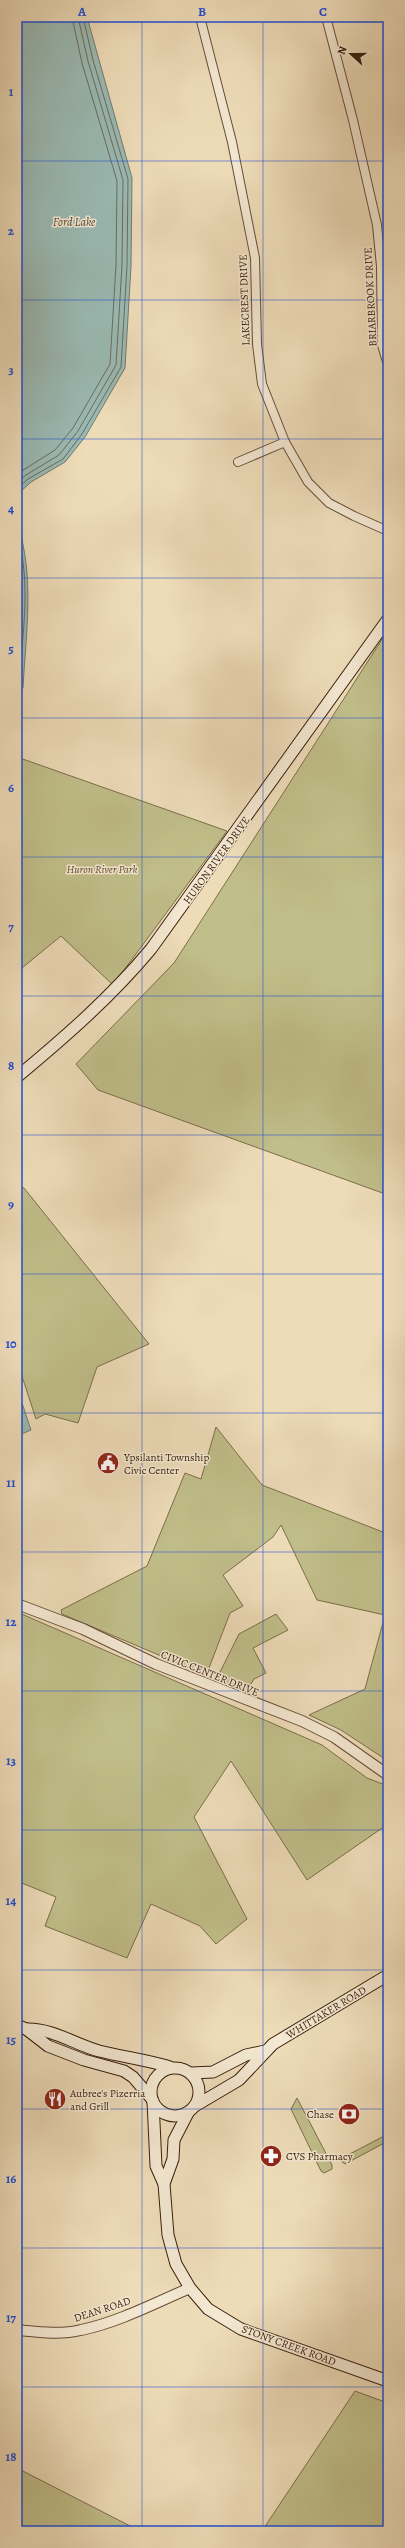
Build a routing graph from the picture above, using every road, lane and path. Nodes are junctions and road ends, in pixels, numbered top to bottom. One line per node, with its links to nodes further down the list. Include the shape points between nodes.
1 (200, 17): 4 (street, LAKECREST DRIVE, via 232,142 255,258 256,344 262,384)
2 (326, 17): 3 (street, BRIARBROOK DRIVE, via 377,225 381,266 382,345)
3 (388, 365)
4 (285, 442): 5 (street); 6 (street, LAKECREST DRIVE, via 308,482 329,503)
5 (238, 462)
6 (388, 531)
7 (388, 619): 8 (main road, HURON RIVER DRIVE, via 151,949 93,1012)
8 (17, 1077)
9 (17, 1604): 10 (street, CIVIC CENTER DRIVE, via 83,1629 156,1664 302,1721 334,1737)
10 (388, 1775)
11 (388, 1975): 13 (main road, WHITTAKER ROAD)
12 (21, 2027): 14 (main road, via 39,2028 98,2050 146,2059); 16 (main road, via 48,2046 84,2060 124,2071 133,2077)
13 (265, 2051): 15 (main road, WHITTAKER ROAD, via 246,2055 213,2072); 17 (main road, WHITTAKER ROAD, via 239,2080)
14 (170, 2067): 15 (main road, via 181,2067); 16 (main road, via 159,2073 152,2083)
15 (192, 2073): 17 (main road, via 199,2085 200,2094)
16 (152, 2099): 17 (main road, via 157,2109 167,2115 178,2116); 18 (main road, STONY CREEK ROAD, via 156,2166)
17 (192, 2109): 18 (main road, STONY CREEK ROAD, via 174,2140 173,2159)
18 (164, 2184): 19 (main road, STONY CREEK ROAD, via 168,2235 176,2264)
19 (190, 2288): 20 (street, DEAN ROAD, via 114,2320 80,2331 49,2334); 21 (main road, STONY CREEK ROAD, via 208,2309 241,2328)
20 (17, 2330)
21 (388, 2381)

